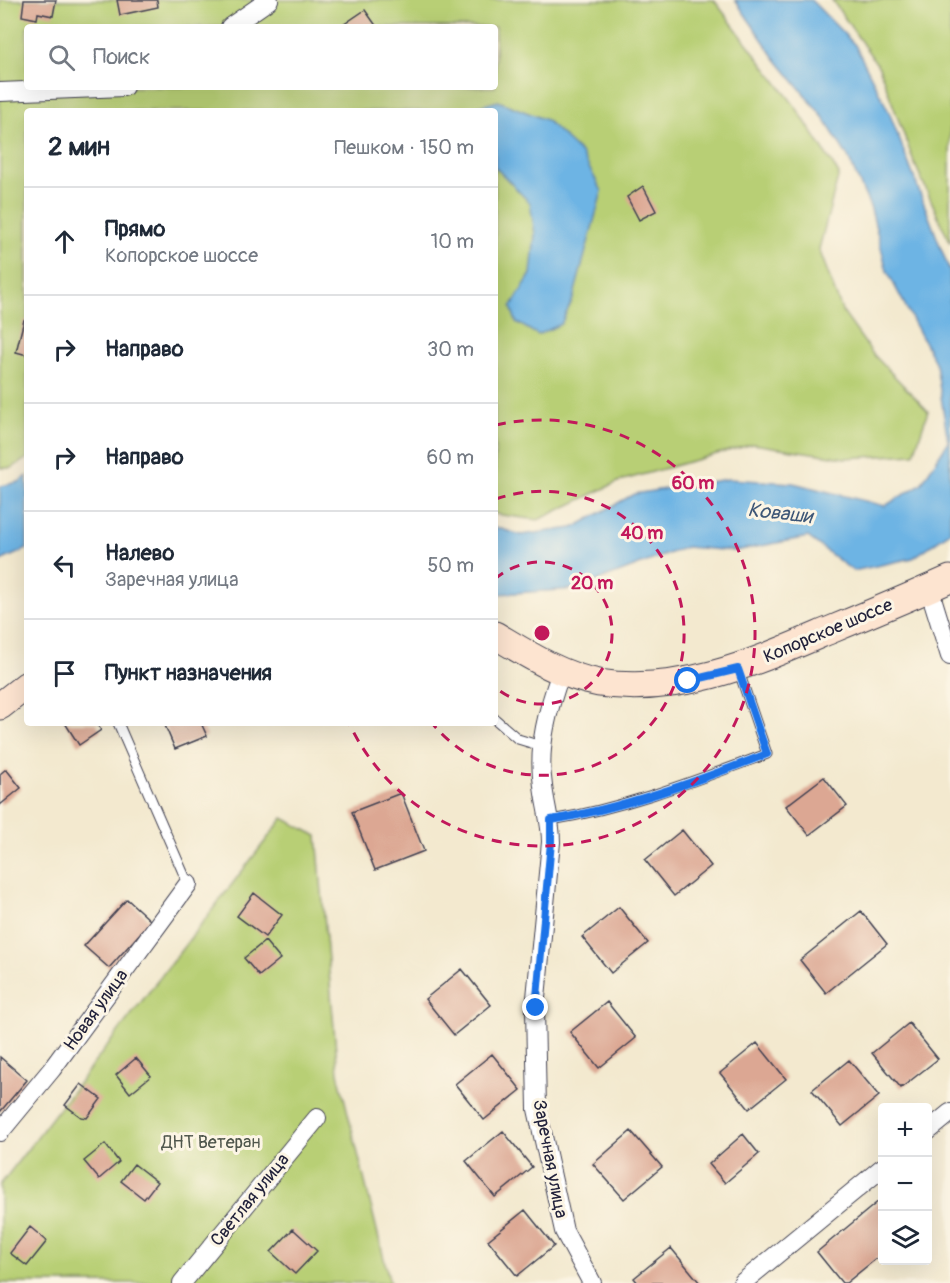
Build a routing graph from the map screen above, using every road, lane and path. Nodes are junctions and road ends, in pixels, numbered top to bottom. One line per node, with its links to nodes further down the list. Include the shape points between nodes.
1 (269, 0): 2 (street)
2 (234, 24)
3 (50, 90): 4 (street)
4 (0, 92)
5 (940, 584): 7 (street); 8 (main road, Копорское шоссе)
6 (498, 637): 9 (main road, Копорское шоссе)
7 (950, 656)
8 (738, 669): 9 (main road, Копорское шоссе, via 688,681 643,685 598,682); 15 (lane, via 767,754 686,785 583,815)
9 (561, 672): 14 (street, Заречная улица)
10 (24, 687): 11 (main road)
11 (0, 706)
12 (498, 722): 14 (lane, via 518,739)
13 (119, 726): 16 (lane)
14 (541, 746): 15 (street, Заречная улица, via 543,786)
15 (551, 820): 23 (street, Заречная улица, via 536,1008 537,1109 564,1231)
16 (188, 884): 20 (street, Новая улица, via 52,1069)
17 (950, 1113): 19 (street)
18 (317, 1118): 22 (street, Светлая улица)
19 (932, 1127)
20 (0, 1132)
21 (878, 1171): 24 (street)
22 (182, 1283)
23 (592, 1283)
24 (742, 1283)

